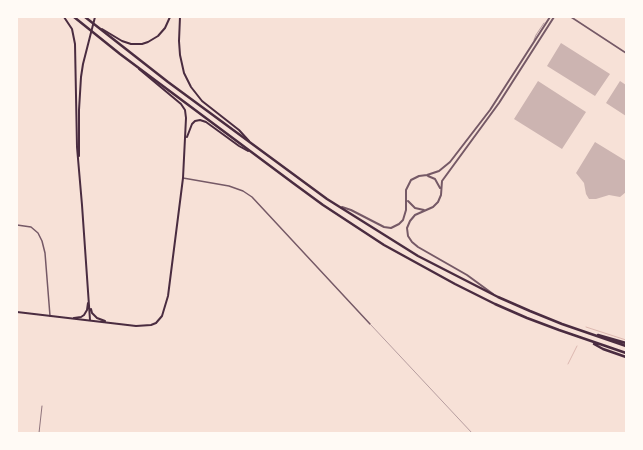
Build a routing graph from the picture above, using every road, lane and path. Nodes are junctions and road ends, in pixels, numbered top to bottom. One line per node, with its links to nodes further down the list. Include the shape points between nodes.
1 (64, 17): 16 (main road, via 72,29 75,44)
2 (74, 17): 12 (main road)
3 (85, 17): 10 (main road)
4 (95, 17): 16 (main road, via 83,64)
5 (170, 17): 10 (main road, via 166,28 158,36 138,44 122,41)
6 (180, 17): 14 (main road, via 180,55 184,73 191,87 202,101 240,130)
7 (550, 17): 17 (street, via 490,110 450,162 439,171)
8 (554, 17): 19 (street, via 499,103 442,180)
9 (570, 17): 11 (street)
10 (93, 24): 14 (main road)
11 (626, 52)
12 (136, 66): 13 (main road, via 183,107); 15 (main road)
13 (186, 140): 15 (main road, via 192,124 195,120 200,120); 18 (main road)
14 (253, 144): 21 (main road)
15 (251, 152): 34 (main road, via 323,205 413,262 501,307)
16 (79, 169): 24 (main road)
17 (427, 175): 19 (street, via 436,181); 20 (street, via 411,180 406,190)
18 (183, 178): 31 (main road, via 168,296 162,316 151,325); 32 (street, via 229,186 252,197)
19 (441, 191): 22 (street, via 436,205)
20 (407, 200): 21 (street, via 403,220 391,228 380,226 351,210); 22 (street, via 415,208)
21 (335, 205): 25 (main road, via 424,259)
22 (424, 210): 25 (street, via 410,221 407,232 412,242)
23 (17, 225): 28 (street, via 31,227 42,241)
24 (88, 292): 26 (main road); 29 (main road, via 87,310 84,315)
25 (495, 295): 33 (main road)
26 (89, 302): 30 (main road); 31 (main road, via 91,311 97,318)
27 (17, 312): 28 (main road)
28 (50, 316): 29 (main road)
29 (64, 318): 30 (main road)
30 (90, 321): 31 (main road)
31 (114, 323)
32 (370, 324): 39 (lane)
33 (590, 333): 35 (main road); 36 (main road)
34 (587, 340): 37 (main road); 38 (main road)
35 (626, 343)
36 (626, 346)
37 (626, 353)
38 (626, 357)
39 (472, 433)

